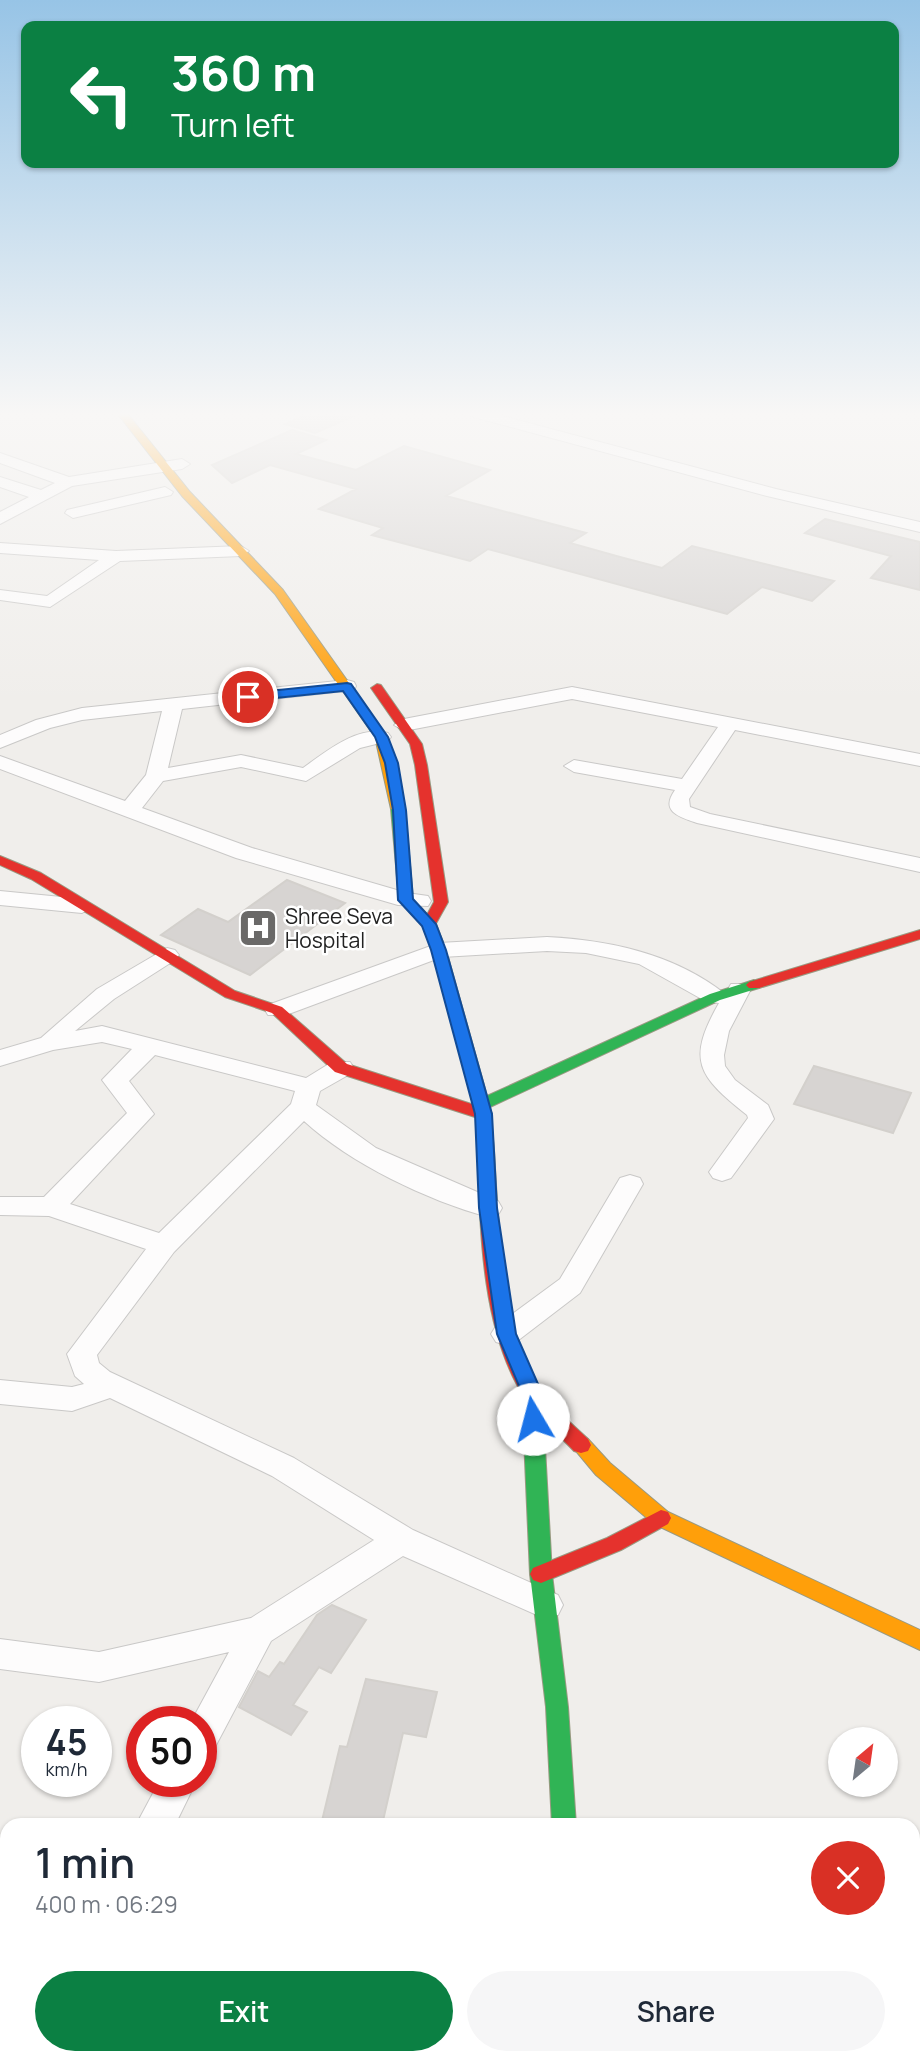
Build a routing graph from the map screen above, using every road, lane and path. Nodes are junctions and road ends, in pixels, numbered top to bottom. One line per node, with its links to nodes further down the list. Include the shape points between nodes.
1 (18, 509): 7 (street)
2 (89, 509): 6 (street)
3 (201, 509): 11 (main road)
4 (222, 509): 8 (main road)
5 (844, 509): 9 (street)
6 (73, 513)
7 (0, 519)
8 (237, 523)
9 (920, 527)
10 (0, 548): 12 (street)
11 (241, 551): 12 (street); 15 (main road, via 279,592)
12 (116, 555): 13 (street, via 50,602)
13 (0, 595)
14 (368, 675): 18 (main road)
15 (347, 687): 16 (street); 19 (main road)
16 (173, 705): 20 (street, via 82,713); 24 (street)
17 (730, 723): 18 (street, via 572,693); 21 (street); 25 (street)
18 (404, 725): 31 (main road, via 416,744 421,765)
19 (382, 737): 24 (street, via 353,743 306,775 241,761); 30 (main road, via 399,810)
20 (0, 742)
21 (920, 760)
22 (0, 762): 26 (street)
23 (574, 766): 25 (street)
24 (156, 776): 26 (street)
25 (688, 786): 28 (street, via 678,804 689,814)
26 (129, 810): 30 (street, via 244,853)
27 (0, 860): 32 (main road, via 37,876)
28 (920, 865)
29 (0, 898): 32 (street)
30 (405, 900): 31 (street); 33 (main road)
31 (442, 902): 33 (main road)
32 (82, 906): 36 (main road)
33 (429, 924): 35 (main road)
34 (920, 934): 37 (main road)
35 (439, 950): 37 (street, via 547,944 597,948 646,959); 38 (street); 44 (main road)
36 (167, 955): 38 (main road, via 230,994); 39 (street, via 120,985)
37 (727, 993): 44 (main road); 45 (street, via 712,1063 717,1075 760,1111 761,1119)
38 (277, 1010): 42 (main road)
39 (50, 1042): 40 (street, via 102,1034); 41 (street)
40 (150, 1046): 43 (street); 48 (street, via 116,1080 141,1114)
41 (0, 1058)
42 (341, 1069): 43 (street); 44 (main road)
43 (306, 1097): 49 (street, via 319,1122 357,1148); 50 (street)
44 (482, 1109): 49 (main road)
45 (722, 1172)
46 (630, 1184): 51 (street, via 570,1286)
47 (0, 1206): 48 (street)
48 (51, 1207): 50 (street)
49 (488, 1208): 51 (main road)
50 (164, 1245): 52 (street, via 82,1354 86,1368)
51 (506, 1334): 54 (main road)
52 (112, 1386): 53 (street, via 72,1399); 56 (street, via 283,1467)
53 (0, 1392)
54 (532, 1393): 55 (main road, via 603,1469); 57 (main road)
55 (662, 1518): 57 (main road); 59 (main road)
56 (401, 1540): 57 (street); 58 (street)
57 (543, 1589): 64 (main road)
58 (259, 1631): 60 (street, via 99,1667); 61 (street)
59 (920, 1640)
60 (0, 1654)
61 (217, 1708)
62 (170, 1797): 63 (street)
63 (159, 1818)
64 (564, 1818)

